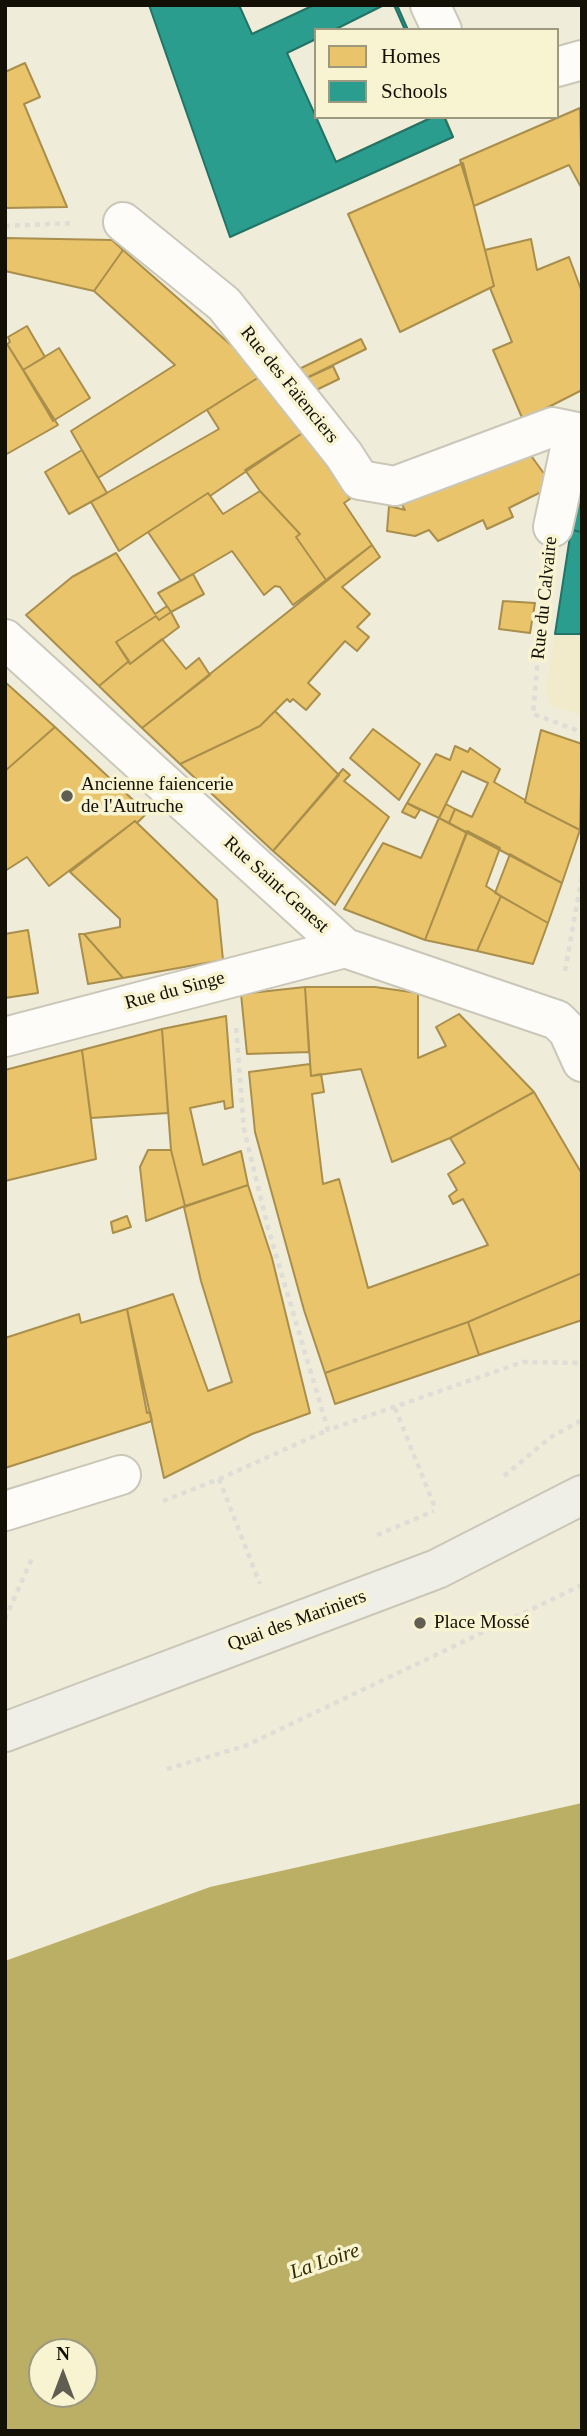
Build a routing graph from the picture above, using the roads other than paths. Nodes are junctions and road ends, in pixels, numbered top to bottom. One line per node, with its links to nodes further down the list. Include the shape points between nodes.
1 (430, 5): 2 (street)
2 (441, 28)
3 (123, 222): 4 (street, Rue des Faïenciers, via 224,304 360,480 395,486 553,427)
4 (582, 434): 5 (street, Rue du Calvaire, via 569,453)
5 (553, 527)
6 (5, 639): 7 (street, Rue Saint-Genest)
7 (345, 948): 8 (street, Rue du Singe); 9 (street, Rue Saint-Genest, via 557,1020 568,1031)
8 (5, 1037)
9 (582, 1062)
10 (121, 1475): 12 (street)
11 (582, 1495): 13 (main road, Quai des Mariniers, via 437,1569)
12 (5, 1511)
13 (5, 1732)

